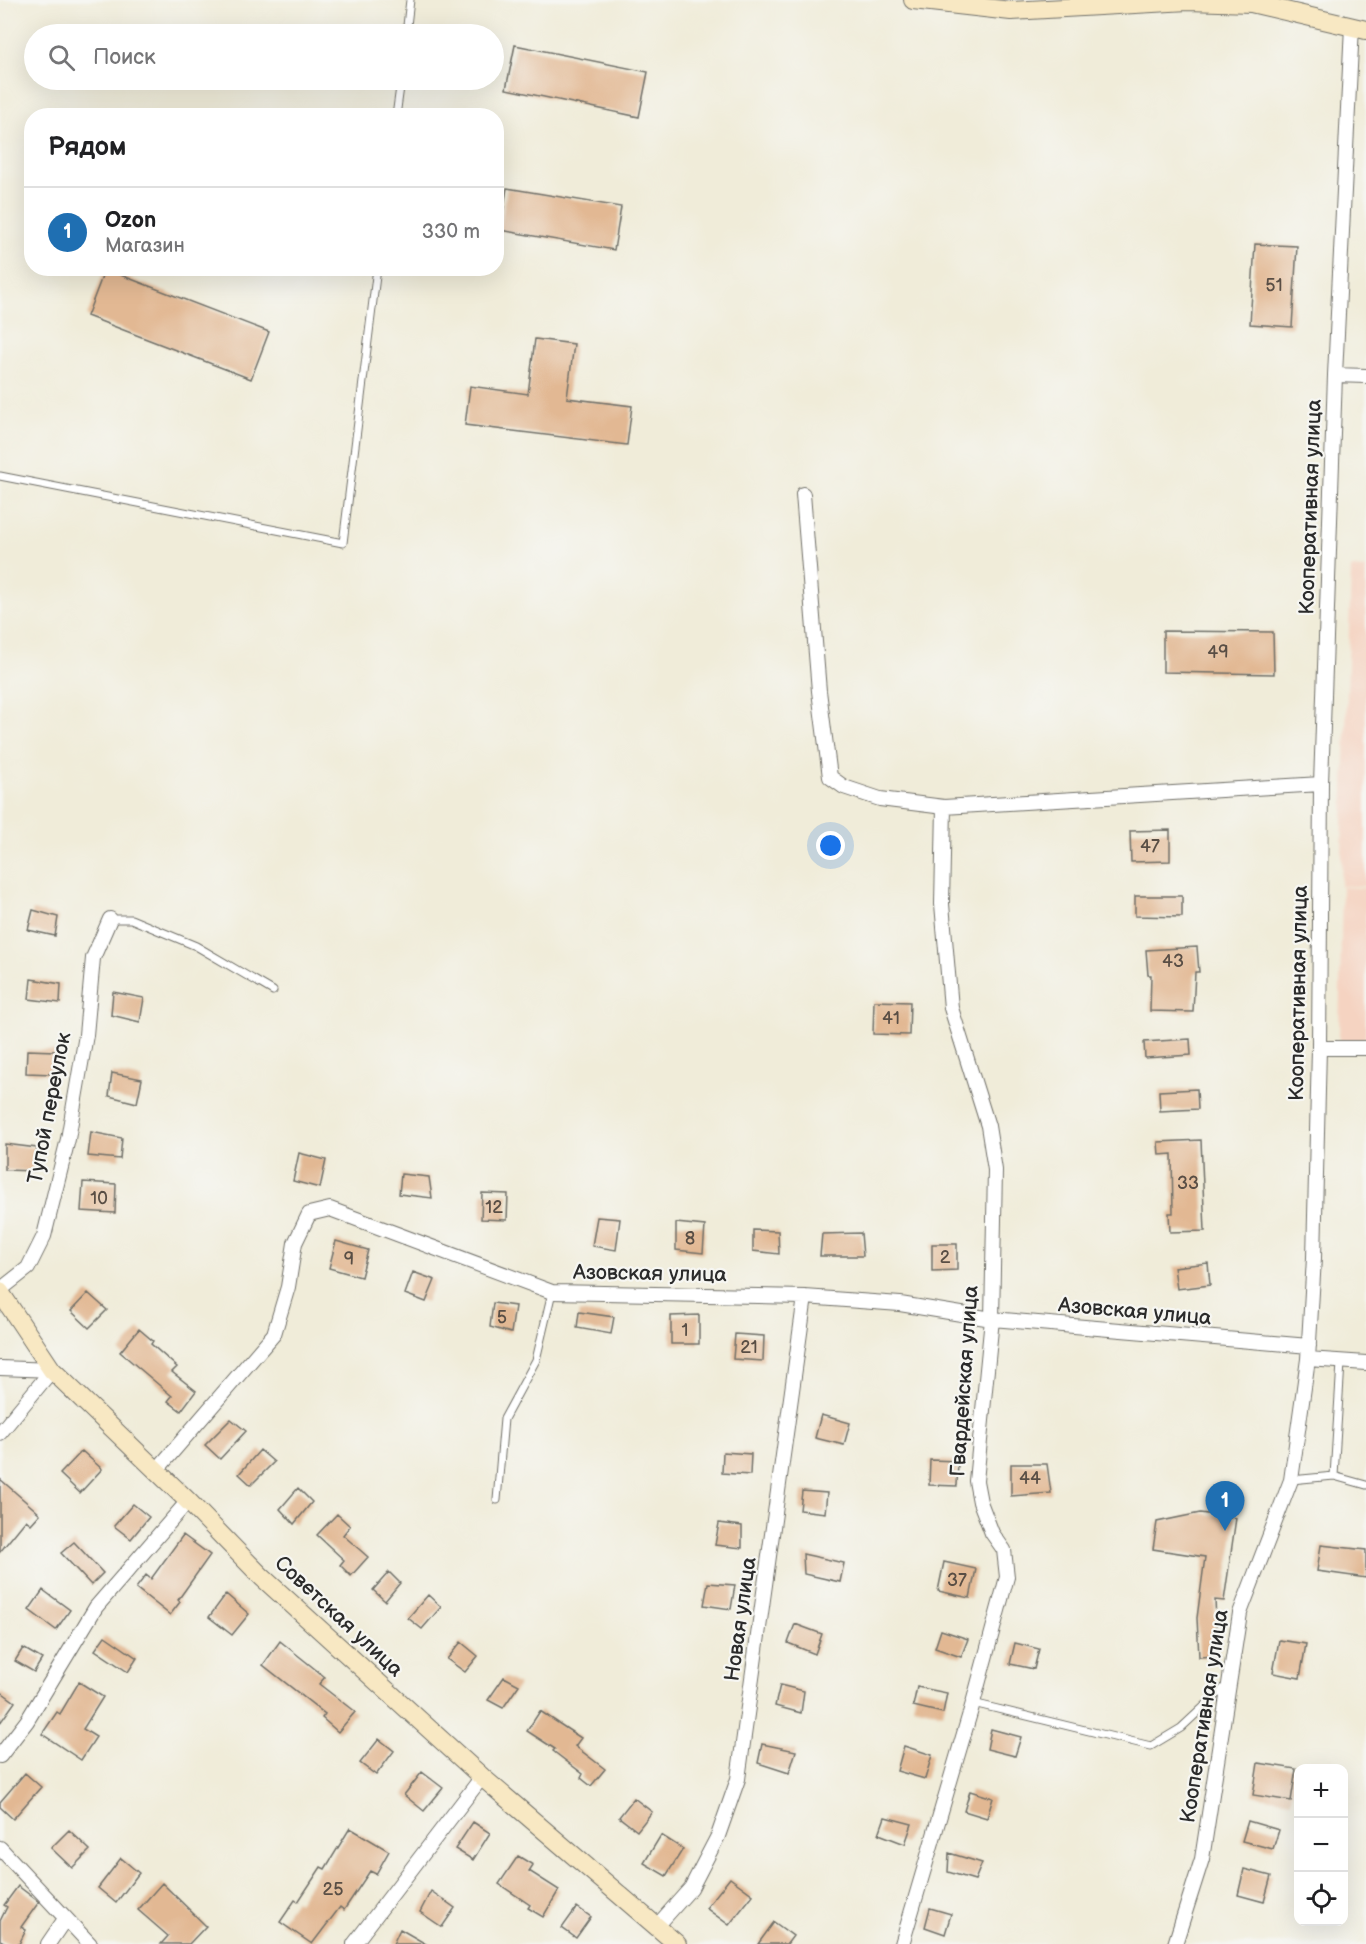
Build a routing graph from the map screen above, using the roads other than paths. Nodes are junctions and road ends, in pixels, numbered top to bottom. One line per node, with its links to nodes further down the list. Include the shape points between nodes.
1 (410, 0): 3 (lane)
2 (913, 0): 4 (street, via 1011,11 1188,1 1251,3)
3 (407, 24)
4 (1359, 28): 8 (street, Кооперативная улица)
5 (399, 90): 6 (lane)
6 (397, 108)
7 (376, 276): 10 (lane, via 343,543)
8 (1335, 375): 9 (street); 12 (street, Кооперативная улица)
9 (1366, 376)
10 (0, 476)
11 (802, 494): 13 (street, via 830,777 844,788 880,799)
12 (1321, 784): 13 (street); 17 (street, Кооперативная улица)
13 (944, 807): 21 (street, Гвардейская улица, via 942,904 951,1008 988,1126 995,1170)
14 (110, 919): 15 (lane, via 131,919 196,946); 18 (street, Тупой переулок, via 93,958 86,1035 70,1127 44,1236 28,1268)
15 (273, 991)
16 (1366, 1047): 17 (street)
17 (1319, 1048): 22 (street, Кооперативная улица)
18 (0, 1291): 26 (street, Советская улица)
19 (552, 1292): 20 (street, Азовская улица); 28 (street, Азовская улица, via 330,1209 309,1214 295,1243 288,1287 274,1334); 32 (lane, via 536,1360 504,1419)
20 (805, 1297): 21 (street, Азовская улица, via 900,1304); 40 (street, Новая улица, via 738,1779 718,1836 691,1888)
21 (992, 1318): 22 (street, Азовская улица); 35 (street, Гвардейская улица, via 976,1481 992,1533 1004,1550 1007,1577)
22 (1309, 1353): 23 (street, Азовская улица); 30 (street, Кооперативная улица)
23 (1341, 1363): 24 (street, Азовская улица); 29 (lane)
24 (1366, 1363)
25 (0, 1368): 26 (street)
26 (52, 1370): 27 (street); 28 (street, Советская улица)
27 (0, 1433)
28 (156, 1471): 33 (street, Советская улица)
29 (1334, 1476): 30 (lane); 31 (lane)
30 (1291, 1480): 34 (street, Кооперативная улица, via 1240,1613)
31 (1366, 1485)
32 (497, 1500)
33 (188, 1501): 36 (street, via 96,1607 27,1721); 37 (street, Советская улица, via 262,1577)
34 (1228, 1685): 35 (lane, via 1181,1728 1151,1746); 46 (street, Кооперативная улица, via 1202,1859)
35 (973, 1704): 45 (street, Гвардейская улица)
36 (0, 1756)
37 (482, 1777): 40 (street, Советская улица); 43 (street)
38 (0, 1848): 39 (street)
39 (65, 1919): 41 (street); 42 (street)
40 (657, 1926): 44 (street, Советская улица)
41 (48, 1944)
42 (90, 1944)
43 (354, 1944)
44 (677, 1944)
45 (902, 1944)
46 (1175, 1944)

